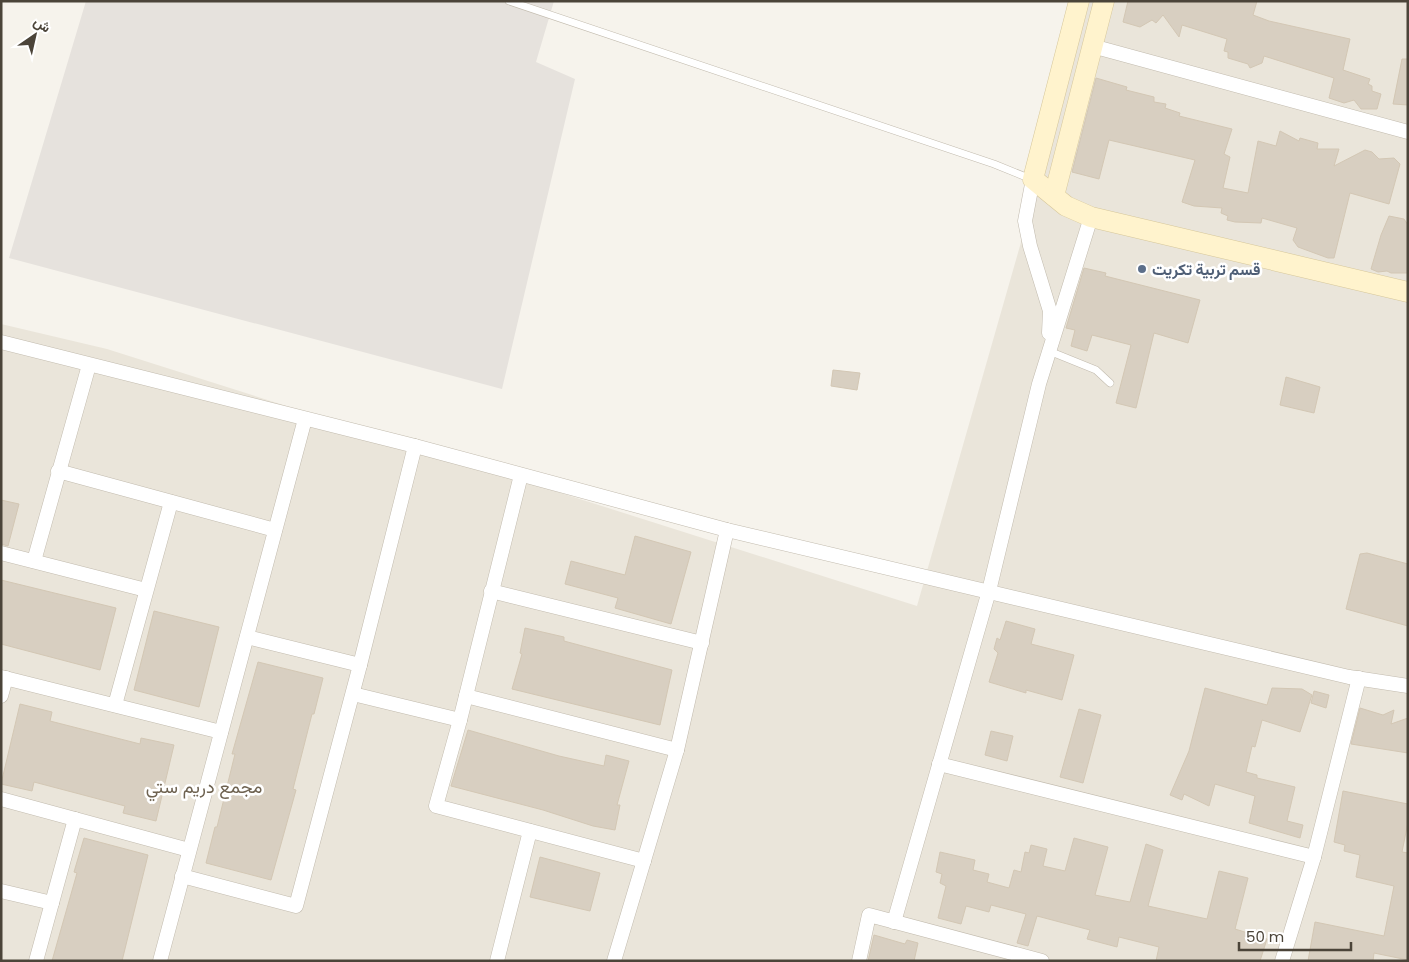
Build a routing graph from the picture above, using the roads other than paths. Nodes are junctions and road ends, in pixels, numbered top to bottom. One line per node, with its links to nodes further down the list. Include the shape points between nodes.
1 (508, 1): 6 (lane)
2 (1079, 1): 6 (street)
3 (1104, 1): 4 (street)
4 (1092, 46): 5 (street); 7 (street)
5 (1408, 132)
6 (1032, 179): 7 (street); 11 (street, via 1025,221 1050,311)
7 (1054, 196): 8 (street, via 1066,206)
8 (1091, 217): 9 (street); 11 (street)
9 (1408, 292)
10 (1, 342): 12 (street)
11 (1048, 351): 13 (lane, via 1096,370); 25 (street)
12 (89, 365): 14 (street); 16 (street)
13 (1110, 383)
14 (305, 419): 15 (street); 19 (street)
15 (415, 446): 17 (street); 28 (street)
16 (58, 471): 18 (street); 22 (street)
17 (520, 475): 20 (street); 24 (street)
18 (171, 502): 19 (street); 23 (street)
19 (275, 530): 26 (street)
20 (727, 530): 25 (street); 27 (street)
21 (1, 553): 22 (street)
22 (34, 562): 23 (street)
23 (146, 590): 35 (street)
24 (491, 591): 27 (street); 34 (street)
25 (989, 591): 30 (street); 39 (street)
26 (246, 637): 28 (street); 37 (street)
27 (702, 643): 38 (street)
28 (360, 665): 32 (street)
29 (4, 677): 33 (street); 35 (street)
30 (1360, 678): 31 (street); 44 (street)
31 (1408, 686)
32 (353, 694): 36 (street); 46 (street, via 296,906)
33 (1, 696)
34 (466, 696): 36 (street); 38 (street)
35 (115, 705): 37 (street)
36 (460, 720): 42 (street, via 436,806)
37 (221, 732): 43 (street)
38 (677, 750): 45 (street)
39 (939, 764): 44 (street); 49 (street)
40 (1, 799): 41 (street)
41 (75, 819): 43 (street); 48 (street)
42 (530, 831): 45 (street); 52 (street)
43 (189, 850): 46 (street)
44 (1314, 858): 56 (street)
45 (644, 861): 53 (street)
46 (182, 876): 51 (street)
47 (1, 891): 48 (street)
48 (52, 903): 50 (street)
49 (894, 922): 54 (street, via 869,915); 55 (street)
50 (36, 961)
51 (160, 961)
52 (497, 961)
53 (614, 961)
54 (859, 961)
55 (1042, 961)
56 (1282, 961)

